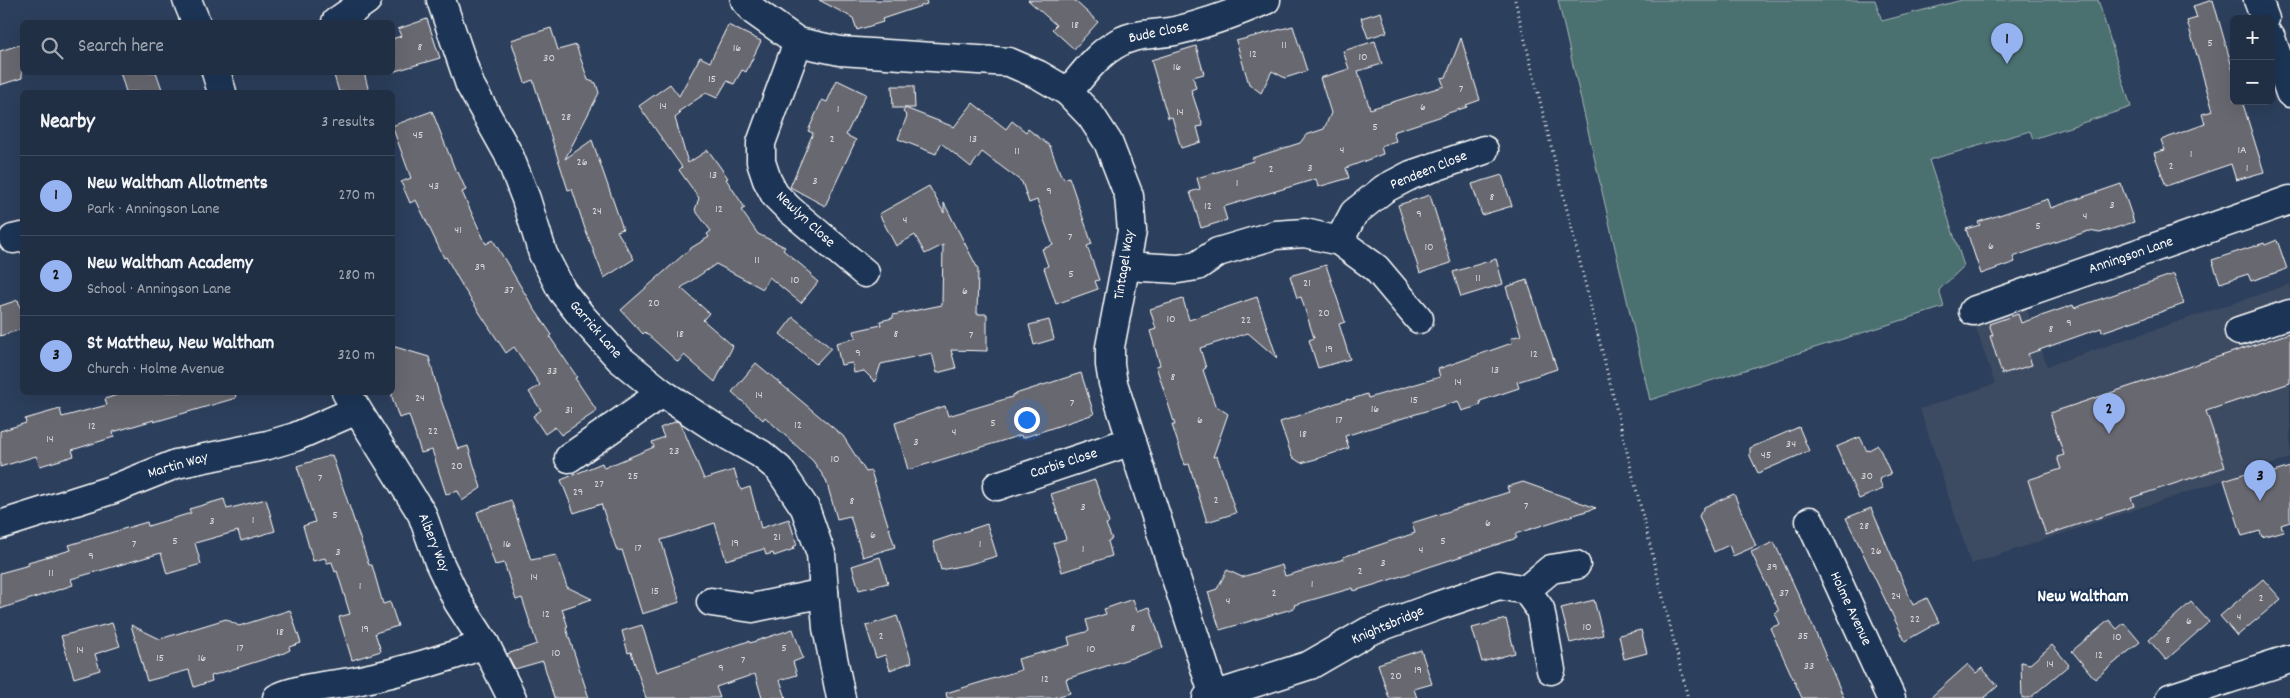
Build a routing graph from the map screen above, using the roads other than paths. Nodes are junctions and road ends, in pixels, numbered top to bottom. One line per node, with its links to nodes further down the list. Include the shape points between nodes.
1 (187, 0): 8 (street)
2 (367, 0): 9 (street)
3 (441, 0): 25 (street, Garrick Lane, via 470,85 508,154 543,254 562,291 620,359)
4 (745, 0): 12 (street, Tintagel Way, via 754,11)
5 (1266, 0): 14 (street, Bude Close, via 1177,31 1149,32 1115,44 1101,54)
6 (2258, 0): 7 (street)
7 (2264, 15)
8 (195, 20)
9 (339, 20)
10 (2290, 25): 11 (street)
11 (2275, 30)
12 (798, 42): 14 (street, Tintagel Way, via 840,51 1009,62); 20 (street, Newlyn Close, via 761,143 767,180 775,195 789,209)
13 (2275, 50): 15 (street)
14 (1068, 92): 19 (street, Tintagel Way, via 1091,116 1108,142 1129,196 1132,231)
15 (2290, 93)
16 (1484, 150): 18 (street, Pendeen Close, via 1411,175 1384,189 1354,213)
17 (2290, 200): 21 (street, Anningson Lane)
18 (1339, 241): 19 (street, via 1305,233 1275,235 1218,252 1197,266 1178,269); 23 (street, via 1376,268)
19 (1126, 266): 27 (street, Tintagel Way, via 1110,347 1110,365)
20 (865, 273)
21 (1972, 311)
22 (2290, 314): 24 (street)
23 (1419, 319)
24 (2239, 331)
25 (662, 393): 28 (street); 34 (street, Garrick Lane, via 762,454 779,469 805,508 814,530 821,554)
26 (352, 401): 31 (street, Martin Way, via 295,436 268,446 176,464 111,490); 36 (street, Albery Way, via 422,514 458,602)
27 (1132, 441): 29 (street, Carbis Close); 40 (street, Tintagel Way)
28 (569, 458)
29 (997, 486)
30 (1810, 521): 44 (street, Holme Avenue)
31 (0, 525)
32 (1576, 565): 33 (street, via 1551,569)
33 (1526, 590): 38 (street, via 1540,609); 39 (street, Knightsbridge, via 1499,585 1369,631)
34 (824, 593): 35 (street, via 752,608); 43 (street, Garrick Lane, via 829,644)
35 (711, 602)
36 (486, 644): 41 (street, via 443,660 289,692); 42 (street, Albery Way)
37 (2290, 659): 45 (street)
38 (1551, 670)
39 (1256, 691): 40 (street, Knightsbridge)
40 (1210, 697)
41 (277, 698)
42 (512, 698)
43 (841, 698)
44 (1891, 698)
45 (2170, 698)

